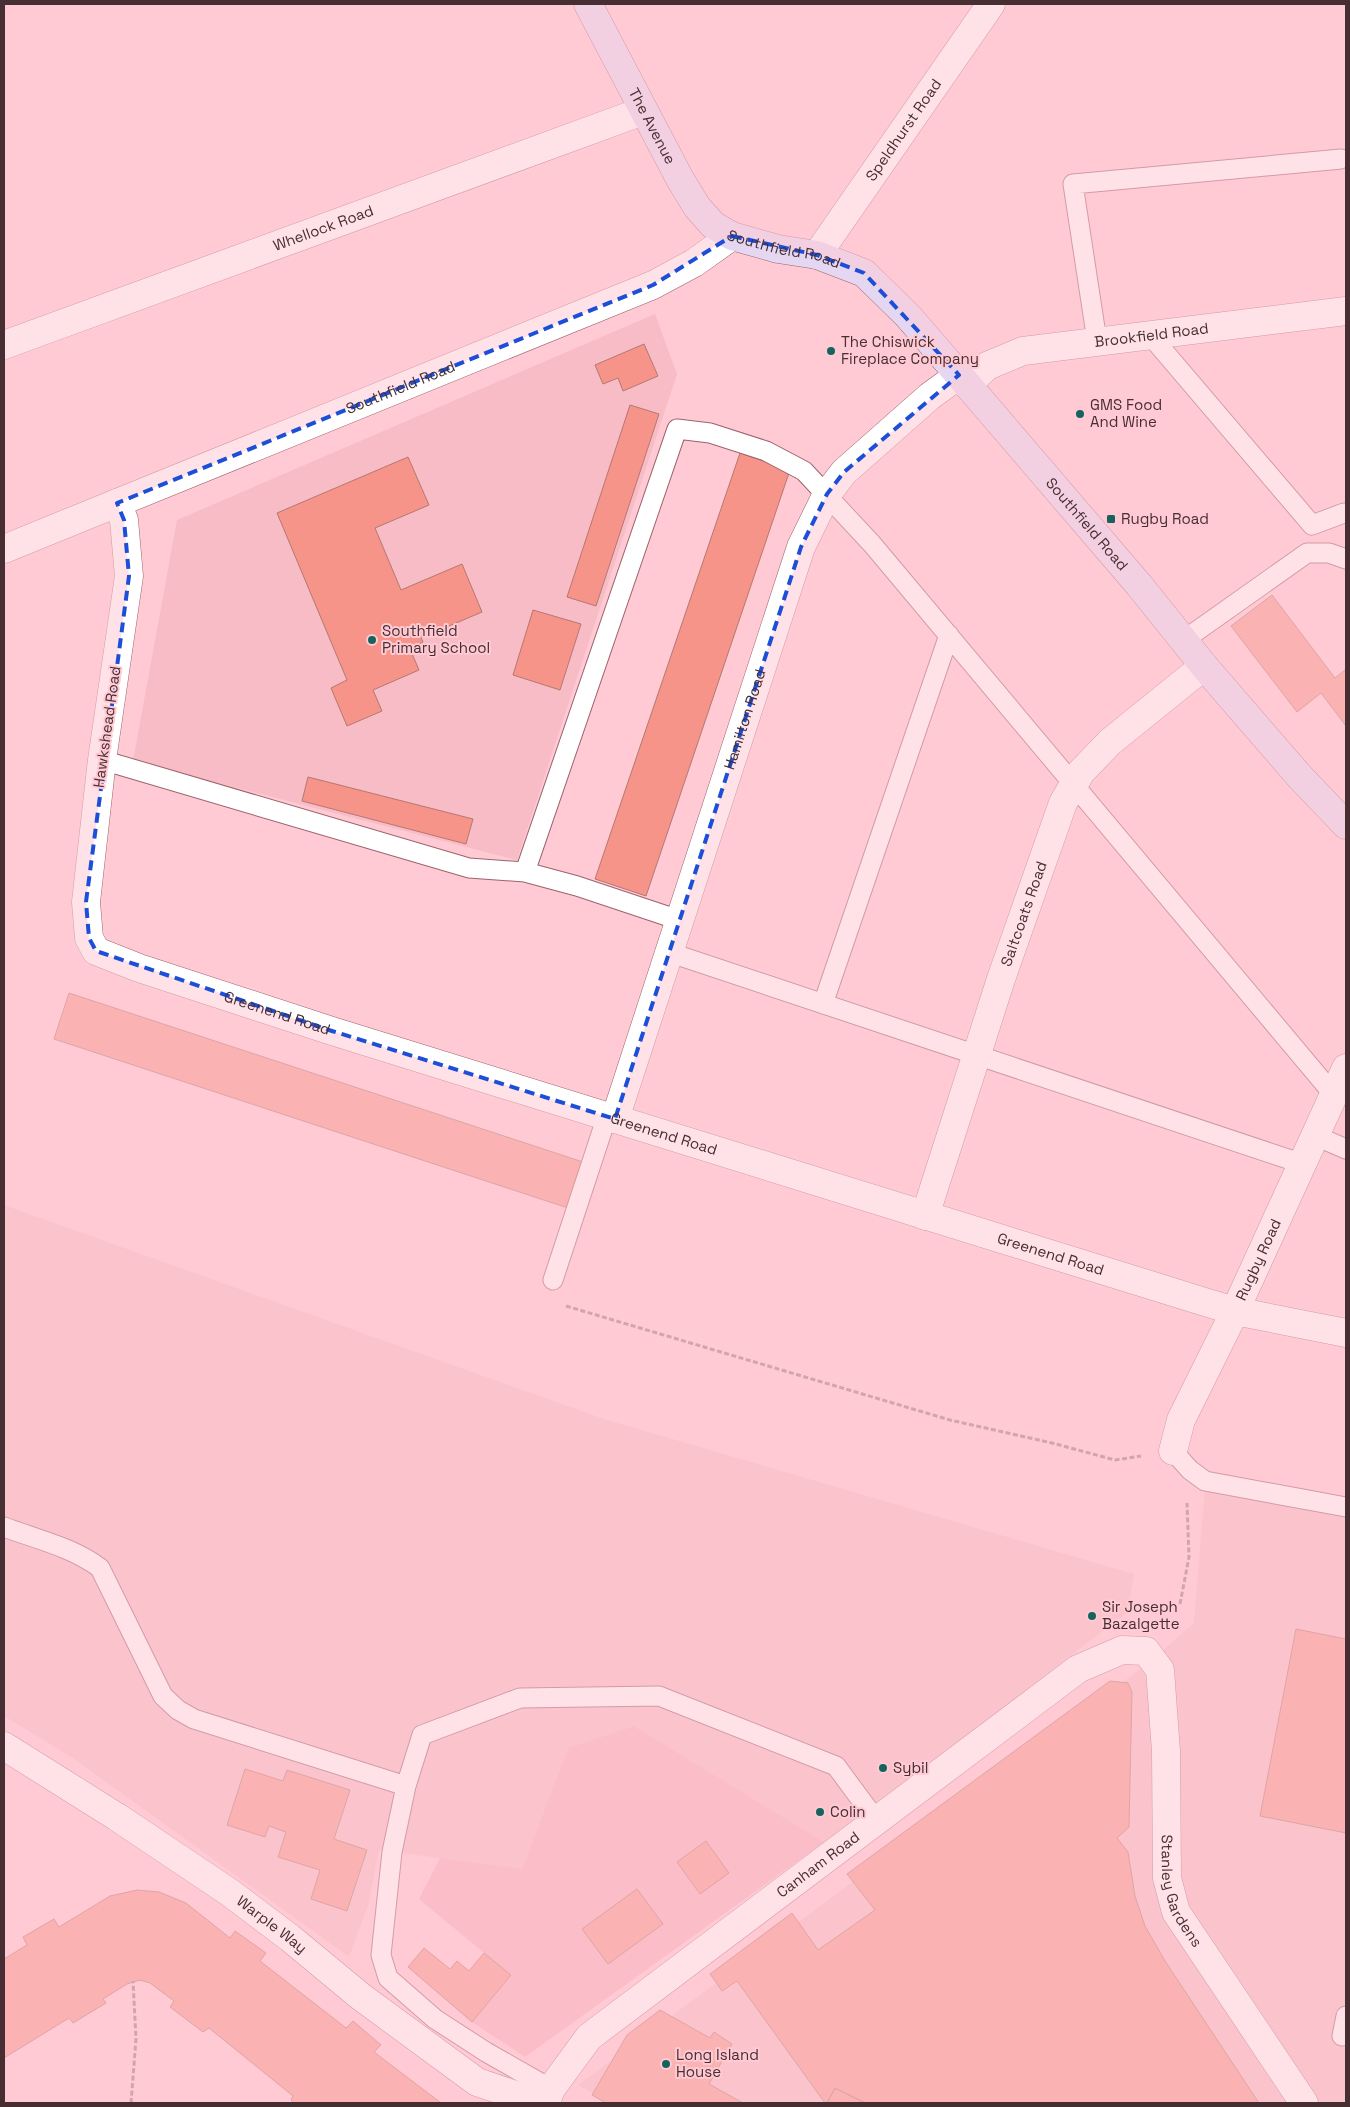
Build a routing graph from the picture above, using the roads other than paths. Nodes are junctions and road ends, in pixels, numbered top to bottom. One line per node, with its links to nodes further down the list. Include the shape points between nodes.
1 (588, 4): 3 (main road, The Avenue)
2 (992, 4): 6 (street, Speldhurst Road)
3 (643, 111): 5 (main road, The Avenue, via 697,207 713,224); 10 (street, Whellock Road)
4 (1341, 159): 9 (lane, via 1073,184)
5 (732, 236): 6 (main road, Southfield Road, via 778,249); 13 (street, Southfield Road, via 694,263 653,285)
6 (817, 255): 11 (main road, Southfield Road, via 864,273 908,316)
7 (1346, 311): 8 (street, Brookfield Road)
8 (1150, 335): 9 (street, Brookfield Road); 14 (lane, via 1312,525)
9 (1097, 341): 11 (street, Brookfield Road, via 1023,351)
10 (4, 345)
11 (963, 380): 12 (street, Hamilton Road, via 930,396 844,472); 18 (main road, Southfield Road)
12 (827, 494): 17 (lane); 23 (lane, via 804,470 766,451 710,434 677,429); 24 (street, Hamilton Road, via 801,547)
13 (117, 503): 15 (street, Southfield Road); 20 (street, Hawkshead Road, via 124,520 129,576)
14 (1344, 513)
15 (4, 549)
16 (1346, 559): 18 (lane, via 1329,553 1306,552)
17 (949, 635): 21 (lane); 27 (lane)
18 (1184, 640): 19 (main road, Southfield Road)
19 (1204, 666): 21 (street, Saltcoats Road, via 1110,742); 22 (main road, Southfield Road, via 1300,778)
20 (102, 760): 23 (lane, via 469,868); 25 (street, Hawkshead Road, via 86,902 89,938)
21 (1074, 784): 28 (street, Saltcoats Road, via 1062,803); 30 (lane)
22 (1346, 825)
23 (525, 872): 24 (lane)
24 (679, 920): 26 (street, Hamilton Road)
25 (96, 951): 31 (street, Greenend Road, via 332,1031)
26 (668, 952): 27 (lane); 31 (street, Hamilton Road)
27 (823, 1004): 28 (lane)
28 (977, 1055): 34 (lane); 35 (street, Saltcoats Road)
29 (1346, 1068): 30 (street, Rugby Road)
30 (1334, 1095): 32 (street, Rugby Road)
31 (611, 1117): 35 (street, Greenend Road); 36 (lane)
32 (1316, 1136): 33 (lane); 34 (street, Rugby Road)
33 (1346, 1149)
34 (1303, 1164): 37 (street, Rugby Road)
35 (925, 1216): 37 (street, Greenend Road)
36 (553, 1280)
37 (1235, 1311): 38 (street, Greenend Road); 39 (street, Rugby Road, via 1181,1420)
38 (1346, 1333)
39 (1173, 1451): 40 (lane, via 1205,1481)
40 (1346, 1507)
41 (4, 1527): 44 (lane, via 80,1555 100,1568 163,1696 178,1710 194,1719)
42 (1146, 1651): 45 (street, Canham Road, via 1122,1650 1078,1669); 49 (street, Stanley Gardens, via 1160,1670 1166,1751 1167,1878 1176,1912)
43 (4, 1746): 48 (street, Warple Way, via 229,1892 360,1996 478,2082)
44 (406, 1786): 45 (lane, via 422,1735 520,1698 658,1696 836,1766); 48 (lane, via 384,1908 381,1956 388,1978 435,2019 486,2052)
45 (876, 1820): 48 (street, Canham Road, via 589,2037)
46 (1346, 2016): 47 (lane)
47 (1345, 2037)
48 (545, 2099)
49 (1304, 2103)

